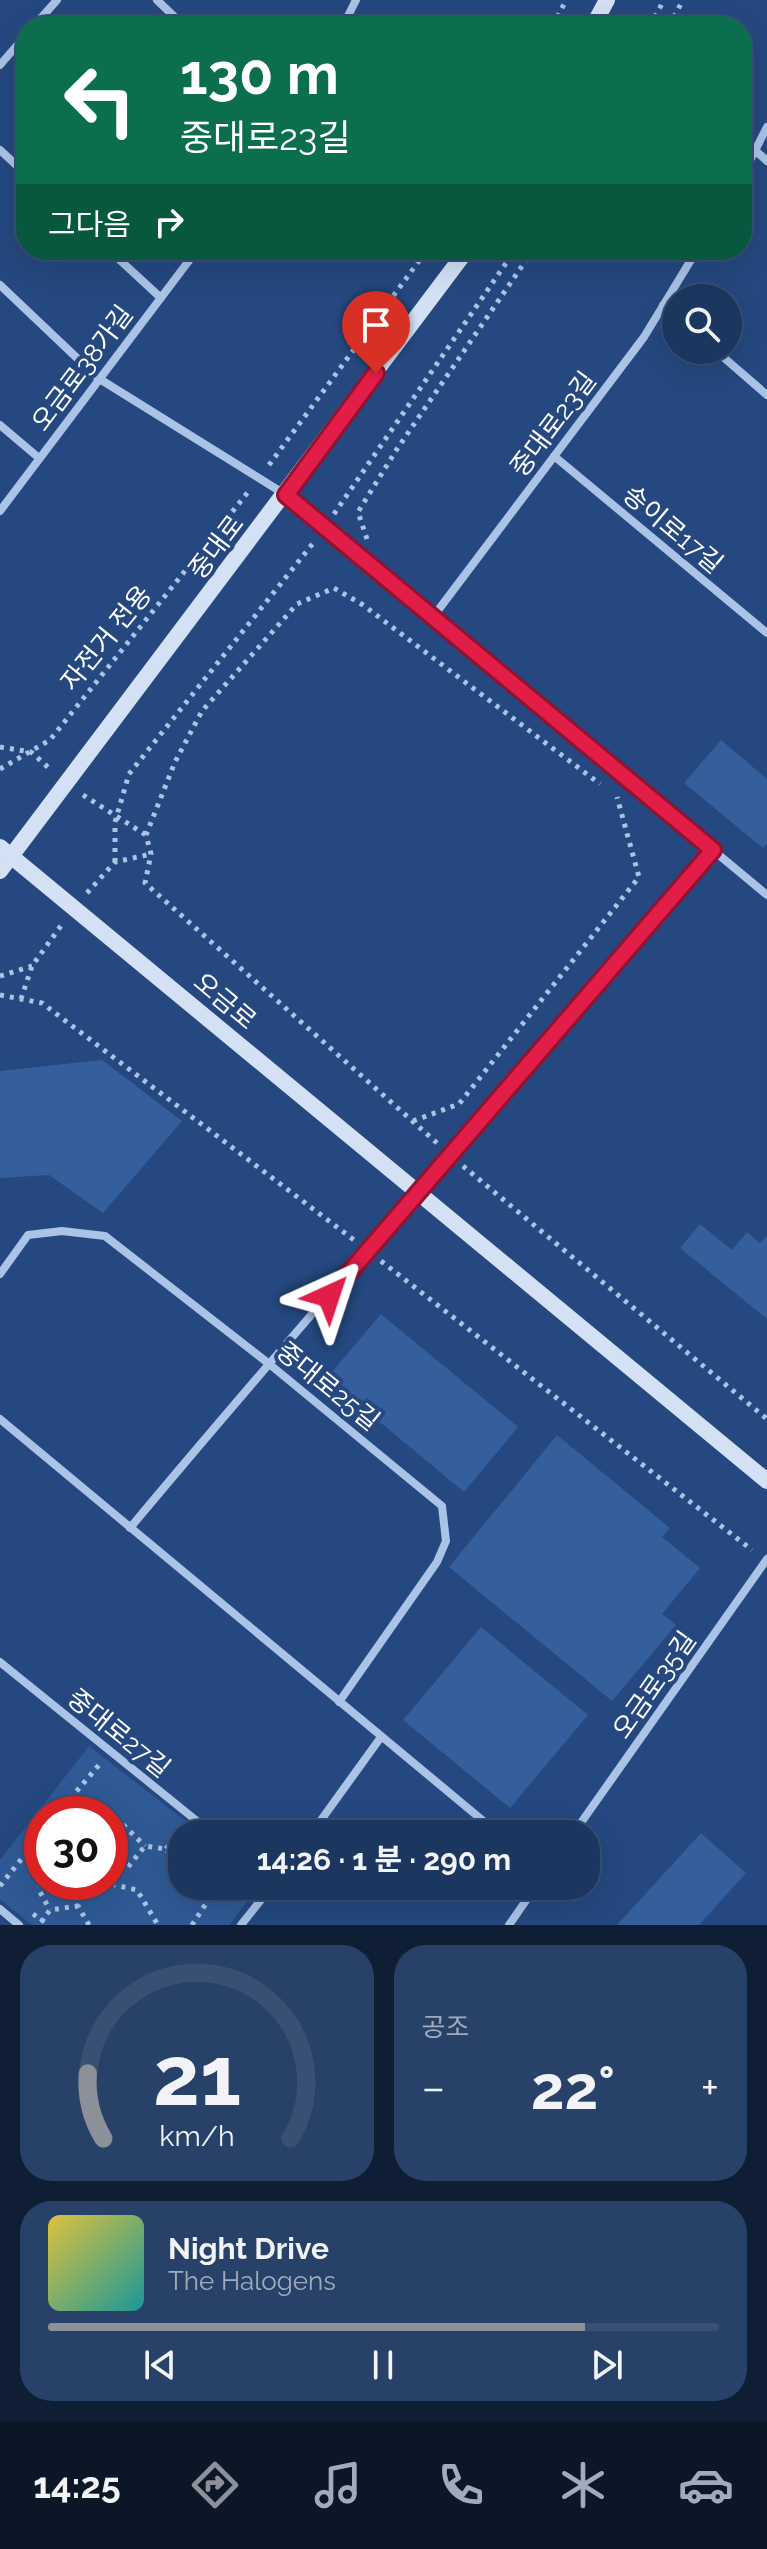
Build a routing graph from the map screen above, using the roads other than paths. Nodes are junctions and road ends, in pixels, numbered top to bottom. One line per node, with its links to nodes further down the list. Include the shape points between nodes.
1 (57, 0): 3 (street)
2 (157, 0): 4 (street)
3 (43, 16)
4 (174, 16)
5 (16, 47): 6 (street)
6 (0, 65)
7 (767, 127): 9 (street)
8 (0, 150): 12 (street)
9 (757, 152): 10 (street); 11 (street)
10 (752, 160)
11 (767, 161)
12 (16, 165)
13 (120, 260): 19 (street)
14 (190, 260): 19 (street, 오금로38가길)
15 (460, 260): 27 (main road, 중대로)
16 (691, 260): 17 (street, 중대로23길)
17 (676, 284)
18 (0, 285): 22 (street)
19 (161, 298): 22 (street, 오금로38가길)
20 (662, 307): 25 (street, 중대로23길)
21 (731, 364): 23 (street)
22 (98, 378): 26 (street, 오금로38가길); 27 (street)
23 (767, 395)
24 (0, 425): 26 (street)
25 (554, 456): 29 (street, 중대로23길); 30 (street, 송이로17길)
26 (39, 458): 28 (street, 오금로38가길)
27 (286, 495): 29 (street); 32 (main road, 중대로)
28 (0, 511)
29 (433, 617): 31 (street)
30 (767, 633)
31 (713, 850): 34 (street); 35 (street)
32 (5, 852): 33 (main road, 중대로); 35 (main road, 오금로)
33 (0, 871)
34 (767, 895)
35 (420, 1193): 37 (street); 39 (main road, 오금로)
36 (0, 1274): 37 (street, 중대로25길, via 28,1235 62,1231 105,1236)
37 (268, 1363): 40 (street); 43 (street, 중대로25길, via 442,1506 446,1541 437,1562)
38 (0, 1419): 40 (street)
39 (767, 1481)
40 (130, 1528): 43 (street)
41 (766, 1560): 48 (street, 오금로35길)
42 (0, 1662): 45 (street, 중대로27길)
43 (339, 1702): 44 (street)
44 (381, 1737): 46 (street); 47 (street)
45 (196, 1820)
46 (321, 1820)
47 (482, 1820)
48 (583, 1820)
49 (261, 1900): 53 (street)
50 (526, 1900): 54 (street)
51 (0, 1909): 52 (street)
52 (19, 1925)
53 (241, 1925)
54 (509, 1925)

